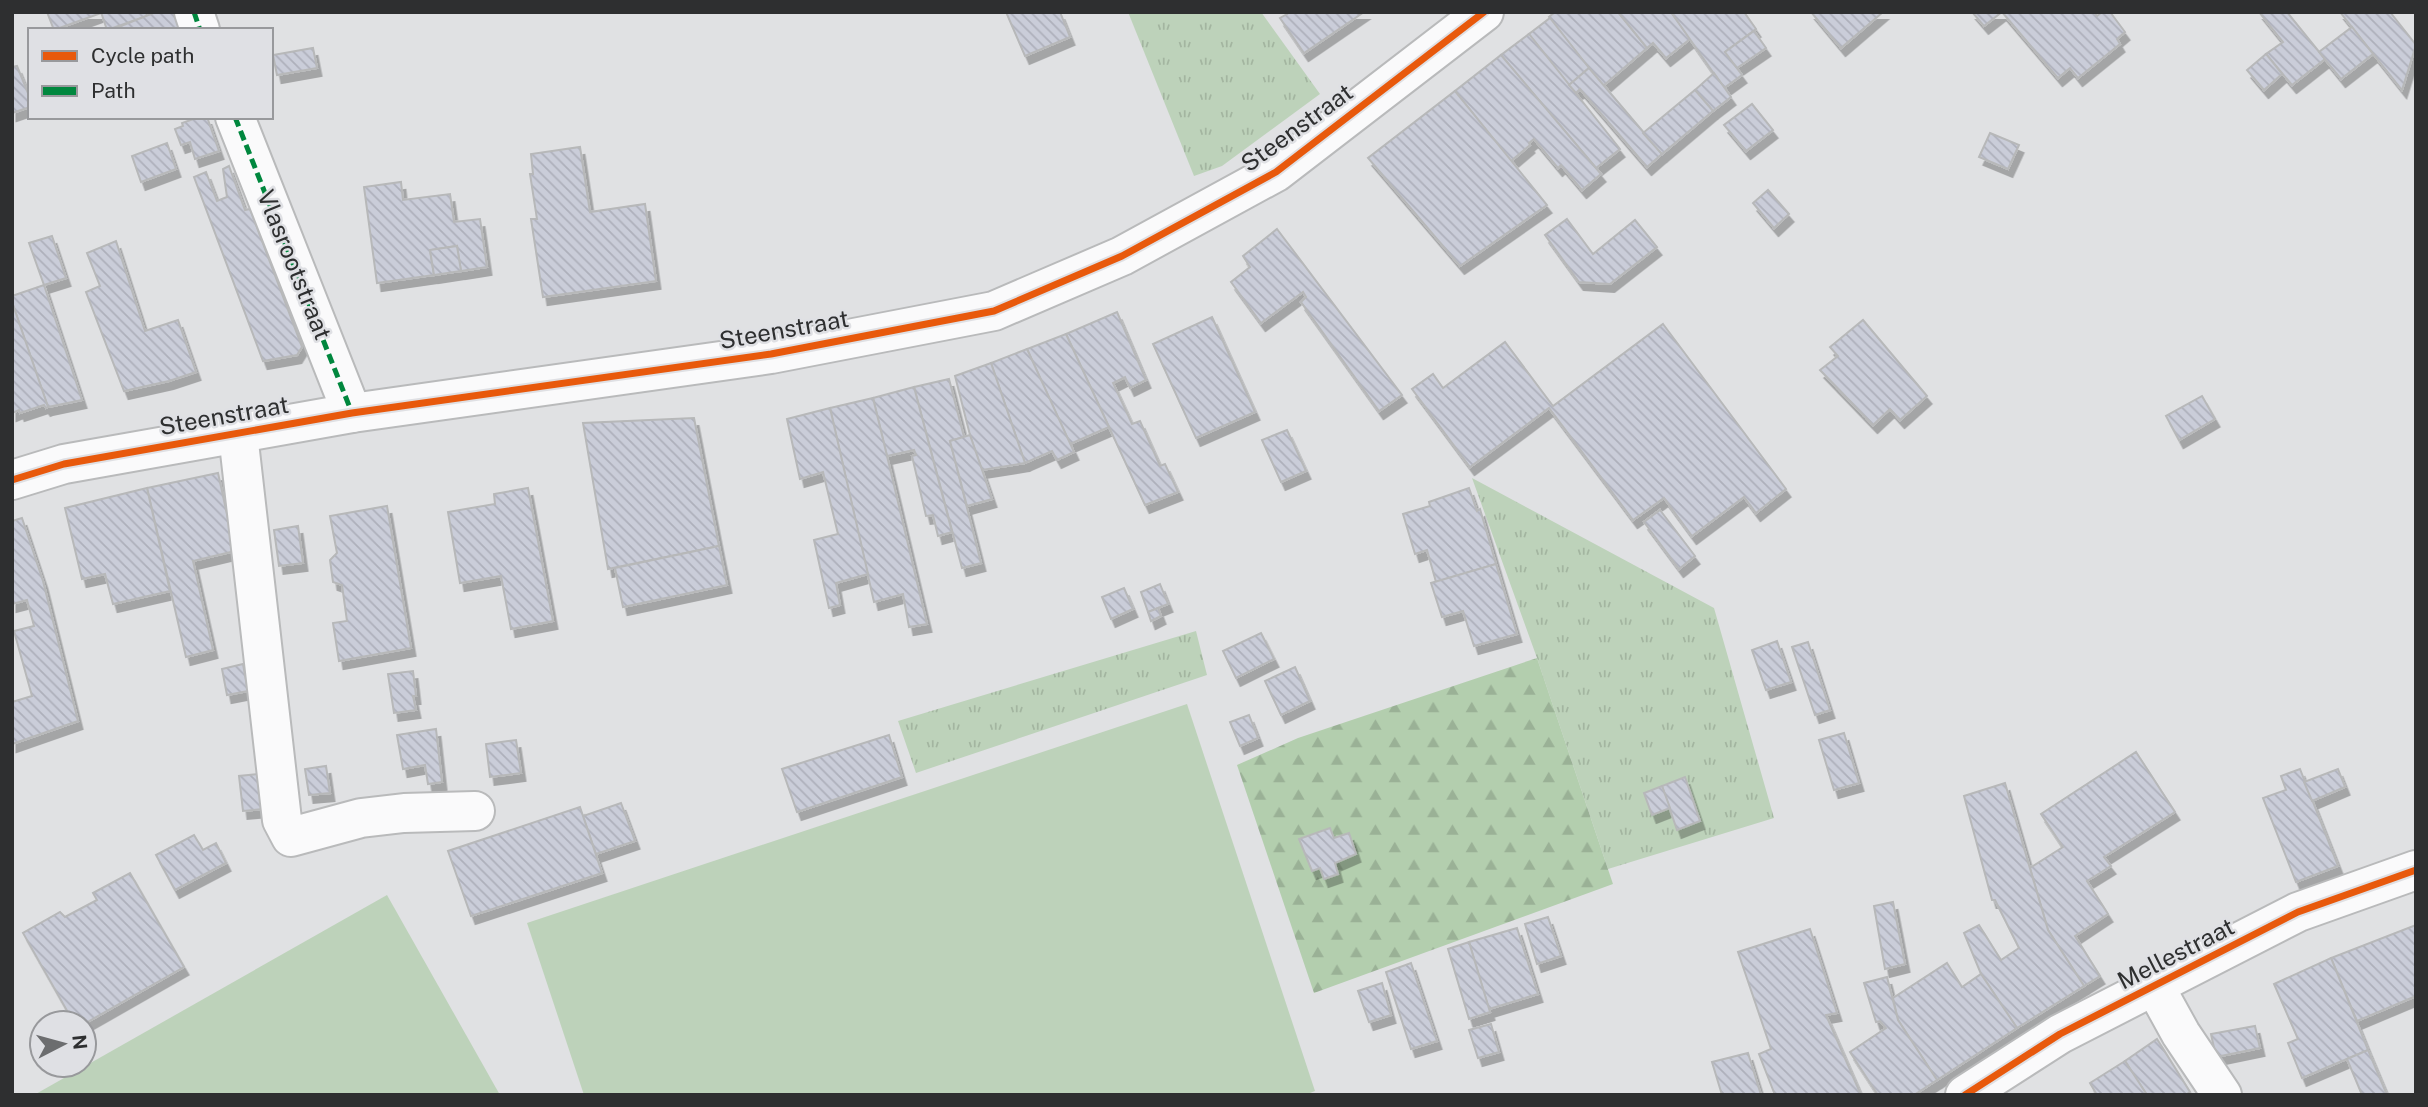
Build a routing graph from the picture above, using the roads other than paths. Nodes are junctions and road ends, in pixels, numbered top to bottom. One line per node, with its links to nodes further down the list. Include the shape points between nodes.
1 (1484, 12): 3 (street, Steenstraat, via 1276,172 1122,256 994,311 771,354)
2 (236, 119): 3 (street, Vlasrootstraat)
3 (352, 413): 4 (street, Steenstraat)
4 (238, 433): 5 (street, Steenstraat, via 64,464); 6 (street, via 282,820 291,837 360,818)
5 (12, 480)
6 (475, 811)
7 (2416, 870): 8 (street, Mellestraat, via 2298,912)
8 (2155, 987): 9 (street, Mellestraat, via 2060,1034); 10 (street)
9 (1965, 1095)
10 (2222, 1095)

